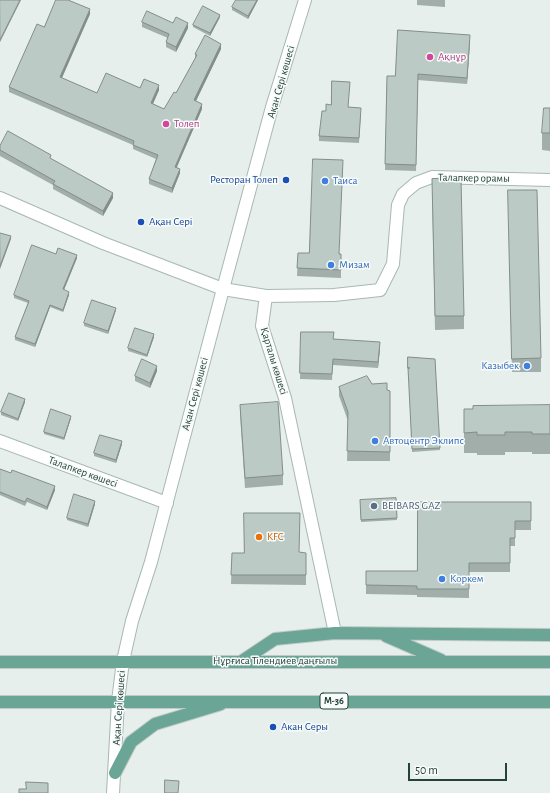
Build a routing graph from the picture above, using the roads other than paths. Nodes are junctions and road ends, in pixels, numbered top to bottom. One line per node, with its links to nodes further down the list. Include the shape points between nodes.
1 (305, 0): 4 (street, Ақан Сері көшесі, via 272,107)
2 (550, 180): 5 (street, Талапкер орамы, via 432,177 416,183 404,194 398,205 394,264 380,290 334,295)
3 (0, 198): 4 (street, via 103,243)
4 (223, 288): 5 (street); 7 (street, Ақан Сері көшесі)
5 (266, 296): 8 (street, Қарталы көшесі, via 262,326 285,398)
6 (0, 441): 7 (street, Талапкер көшесі)
7 (167, 503): 11 (street, Ақан Сері көшесі, via 132,621)
8 (335, 633): 9 (main road); 12 (main road, via 275,639)
9 (380, 634): 10 (main road); 14 (main road)
10 (550, 635)
11 (123, 661): 12 (main road, Нұрғиса Тілендиев даңғылы); 13 (main road, Нұрғиса Тілендиев даңғылы); 17 (street, Ақан Сері көшесі)
12 (242, 661): 14 (main road, Нұрғиса Тілендиев даңғылы)
13 (0, 662)
14 (446, 662): 15 (main road, Нұрғиса Тілендиев даңғылы)
15 (550, 662)
16 (235, 700): 17 (main road, M-36); 19 (main road, M-36); 20 (main road, via 155,724 131,742)
17 (118, 701): 18 (main road, M-36); 20 (street, Ақан Сері көшесі)
18 (0, 702)
19 (550, 702)
20 (115, 773): 21 (street, Ақан Сері көшесі)
21 (113, 793)

